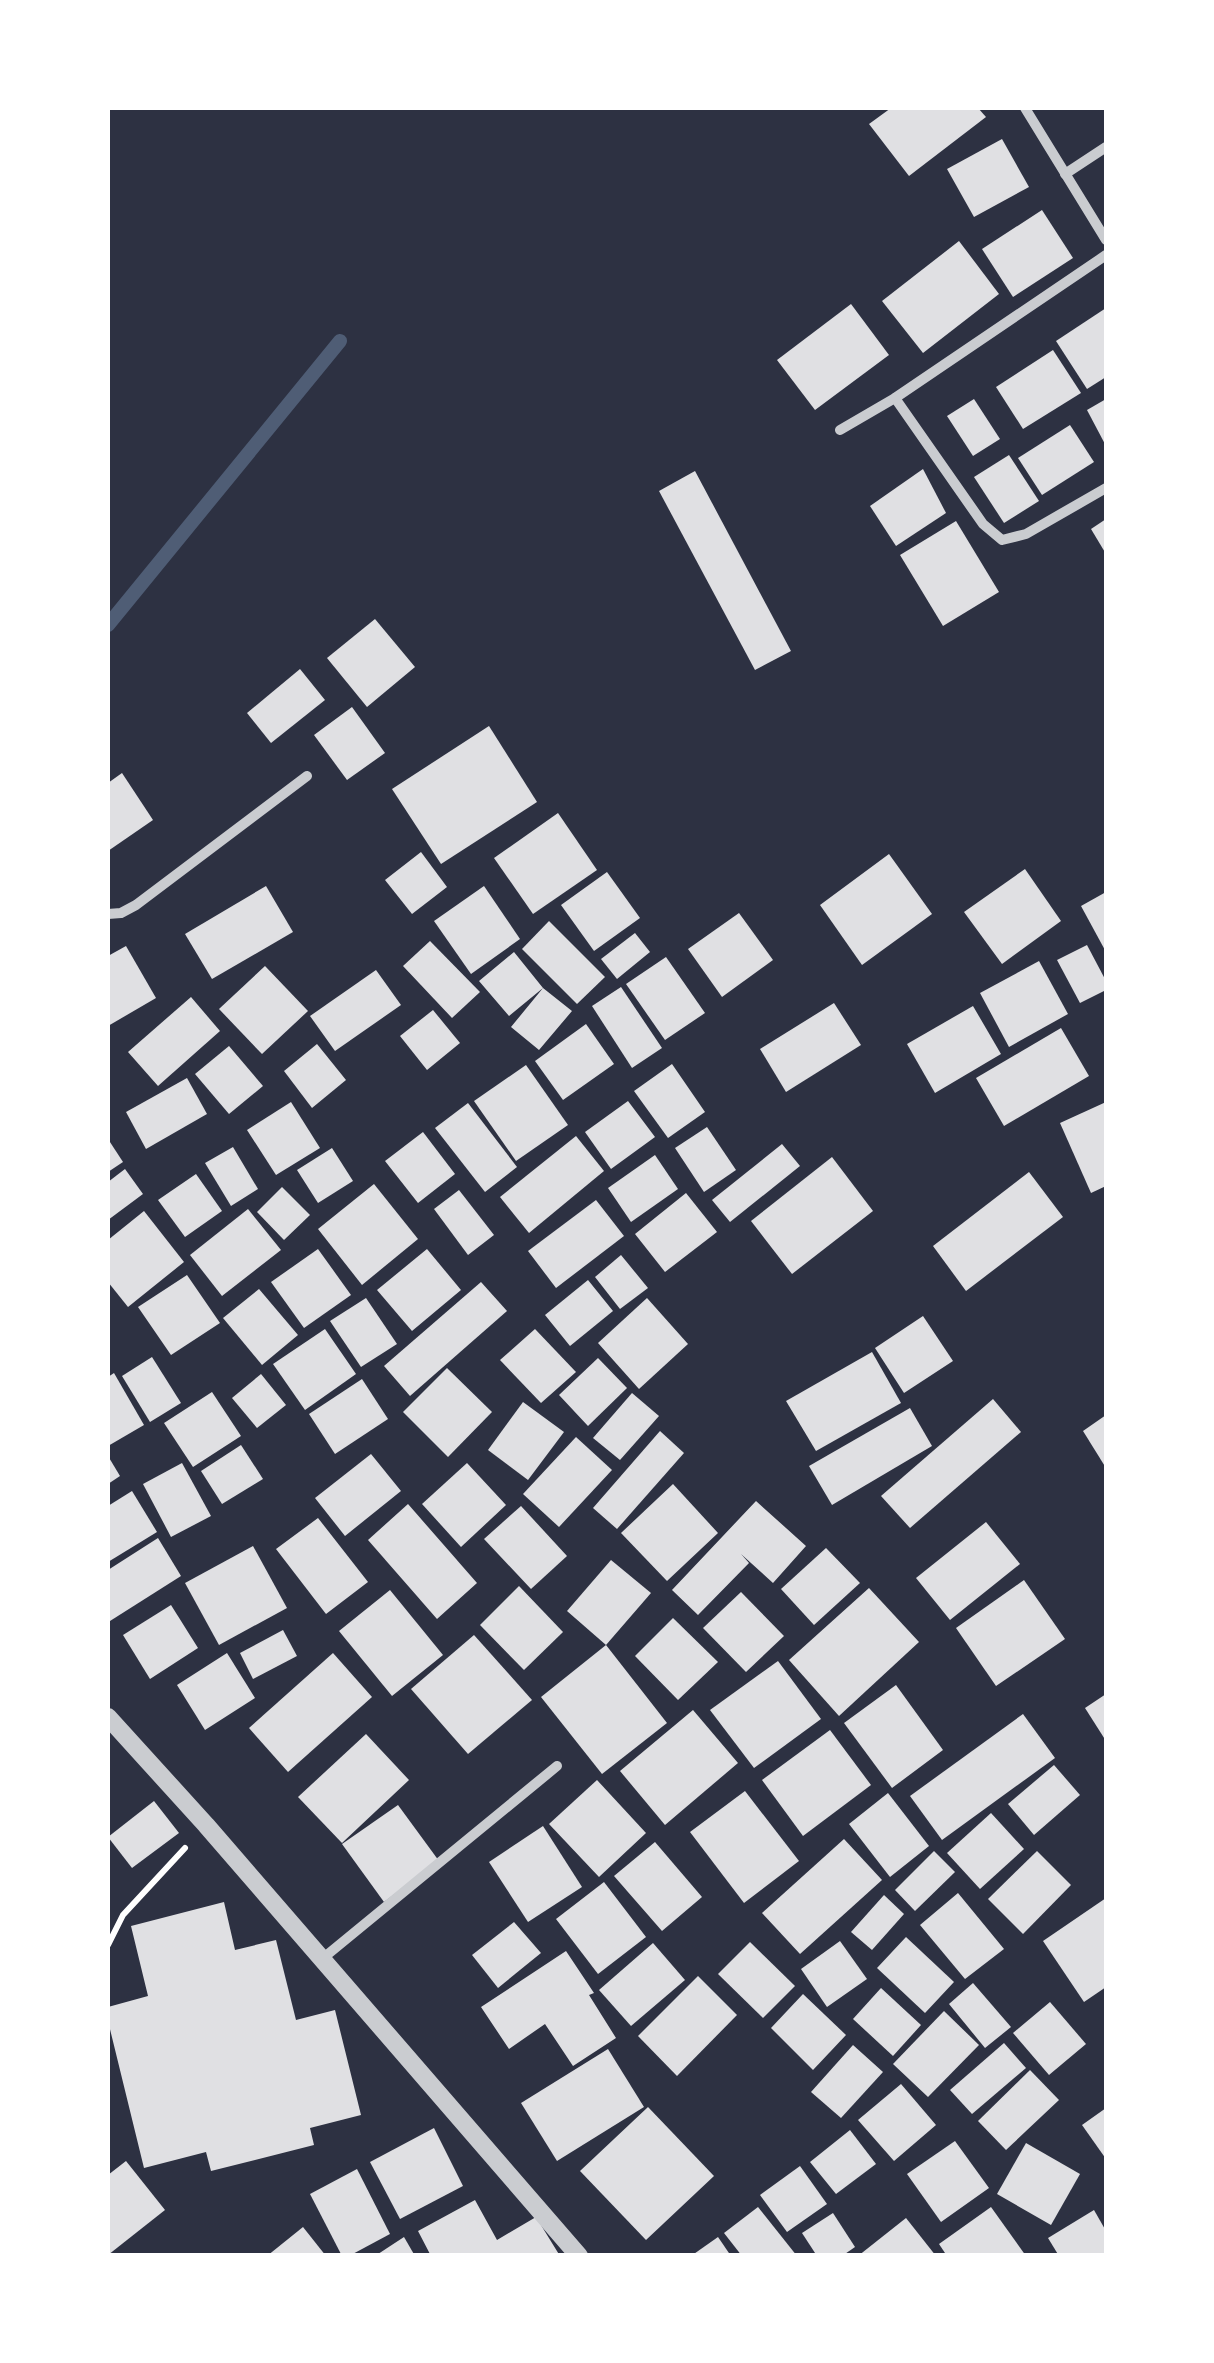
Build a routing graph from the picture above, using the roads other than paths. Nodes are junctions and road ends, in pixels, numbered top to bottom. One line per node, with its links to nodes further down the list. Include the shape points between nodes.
1 (1025, 108): 3 (street)
2 (1106, 147): 3 (street)
3 (1065, 174): 4 (street)
4 (1106, 240)
5 (1106, 255): 6 (street)
6 (895, 398): 7 (street); 8 (street, via 983,524 1002,540 1026,534)
7 (840, 430)
8 (1106, 488)
9 (307, 776): 10 (street, via 136,905)
10 (108, 914)
11 (108, 1717): 13 (street)
12 (557, 1766): 13 (street)
13 (322, 1959): 14 (street)
14 (580, 2256)

